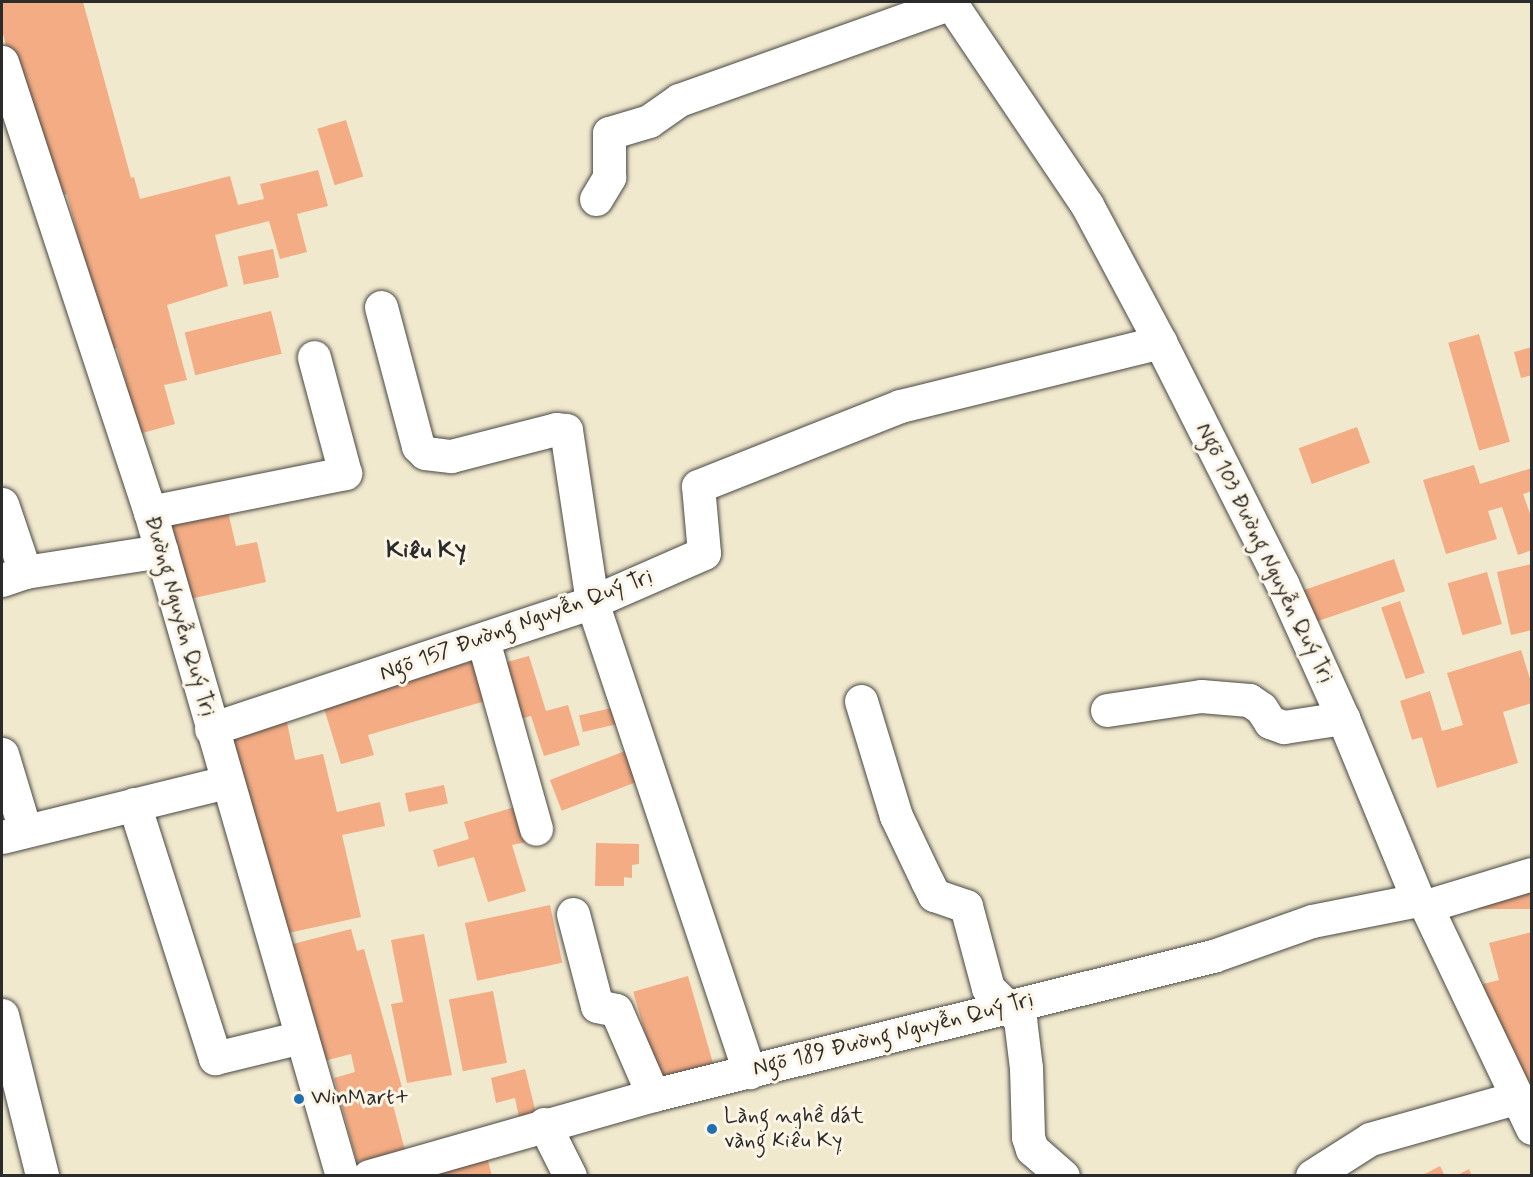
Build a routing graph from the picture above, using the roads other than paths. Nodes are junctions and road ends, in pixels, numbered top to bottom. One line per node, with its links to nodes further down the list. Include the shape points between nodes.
1 (950, 2): 3 (street, via 679,100 649,121 609,133 609,177); 5 (street, Ngõ 103 Đường Nguyễn Quý Trị, via 1087,205)
2 (2, 62): 8 (street, Đường Nguyễn Quý Trị)
3 (596, 199)
4 (381, 307): 11 (street, via 418,446 425,453 451,456 556,429 566,430)
5 (1160, 342): 11 (street, Ngõ 157 Đường Nguyễn Quý Trị, via 900,406 699,486 704,554); 15 (street, Ngõ 103 Đường Nguyễn Quý Trị, via 1282,583)
6 (314, 357): 8 (street, via 345,473)
7 (2, 504): 10 (street)
8 (150, 512): 9 (street, Đường Nguyễn Quý Trị)
9 (161, 550): 10 (street); 16 (street, Đường Nguyễn Quý Trị)
10 (13, 576)
11 (592, 602): 12 (street, Ngõ 157 Đường Nguyễn Quý Trị); 28 (street)
12 (483, 640): 16 (street, Ngõ 157 Đường Nguyễn Quý Trị); 20 (street)
13 (861, 701): 25 (street, via 896,816 934,895 966,906 981,971 988,988)
14 (1107, 710): 15 (street, via 1201,696 1249,700 1261,708 1270,722 1284,727)
15 (1343, 718): 23 (street, Ngõ 103 Đường Nguyễn Quý Trị)
16 (211, 729): 18 (street, Đường Nguyễn Quý Trị)
17 (2, 754): 21 (street)
18 (226, 782): 19 (street); 27 (street, Đường Nguyễn Quý Trị)
19 (134, 804): 21 (street); 27 (street, via 215,1058)
20 (536, 829)
21 (13, 834)
22 (1532, 874): 23 (street, Ngõ 189 Đường Nguyễn Quý Trị)
23 (1422, 903): 25 (street, Ngõ 189 Đường Nguyễn Quý Trị, via 1312,921 1213,956); 30 (street, Ngõ 103 Đường Nguyễn Quý Trị)
24 (573, 914): 29 (street, via 597,1005 616,1010)
25 (1005, 1007): 28 (street, Ngõ 189 Đường Nguyễn Quý Trị); 37 (street, via 1015,1012 1023,1029 1028,1137 1032,1149)
26 (2, 1015): 33 (street)
27 (301, 1037): 34 (street, Đường Nguyễn Quý Trị)
28 (749, 1072): 29 (street, Ngõ 189 Đường Nguyễn Quý Trị)
29 (653, 1095): 31 (street, Ngõ 189 Đường Nguyễn Quý Trị)
30 (1518, 1097): 32 (street, Ngõ 103 Đường Nguyễn Quý Trị); 38 (street, via 1370,1139)
31 (544, 1124): 35 (street, Ngõ 189 Đường Nguyễn Quý Trị); 36 (street)
32 (1532, 1128)
33 (42, 1176)
34 (342, 1176)
35 (369, 1176)
36 (570, 1176)
37 (1063, 1176)
38 (1312, 1176)

